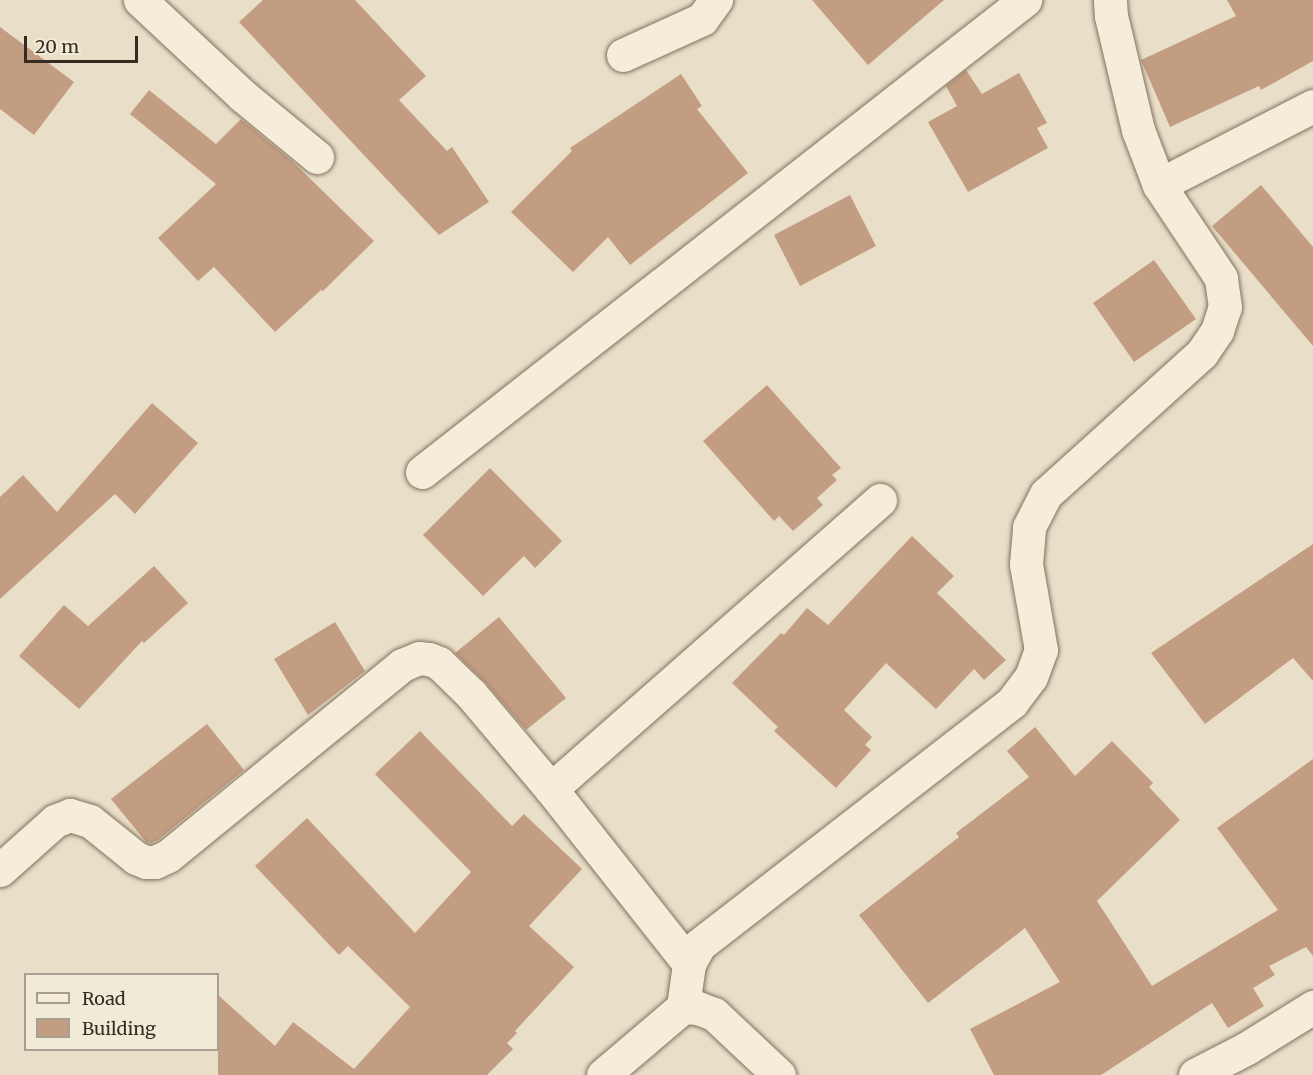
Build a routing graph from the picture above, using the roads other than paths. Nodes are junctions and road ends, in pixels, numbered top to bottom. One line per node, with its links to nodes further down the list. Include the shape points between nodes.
1 (140, 0): 7 (street, via 243,96)
2 (716, 0): 5 (street, via 702,18)
3 (1025, 0): 9 (street)
4 (1110, 0): 8 (street, via 1138,130)
5 (623, 55)
6 (1313, 106): 8 (street)
7 (317, 157)
8 (1159, 185): 13 (street, via 1221,278 1225,307 1217,331 1202,353 1046,494 1028,537 1026,564 1041,650 1031,677 1012,702 699,945)
9 (422, 472)
10 (880, 500): 11 (street)
11 (551, 789): 12 (street, via 471,694 439,663 419,658 402,665 168,856 155,862 136,858 90,821 70,815 55,821); 13 (street)
12 (0, 870)
13 (689, 964): 15 (street)
14 (1313, 1006): 18 (street)
15 (682, 1008): 16 (street); 17 (street, via 714,1014)
16 (603, 1075)
17 (779, 1075)
18 (1195, 1075)

